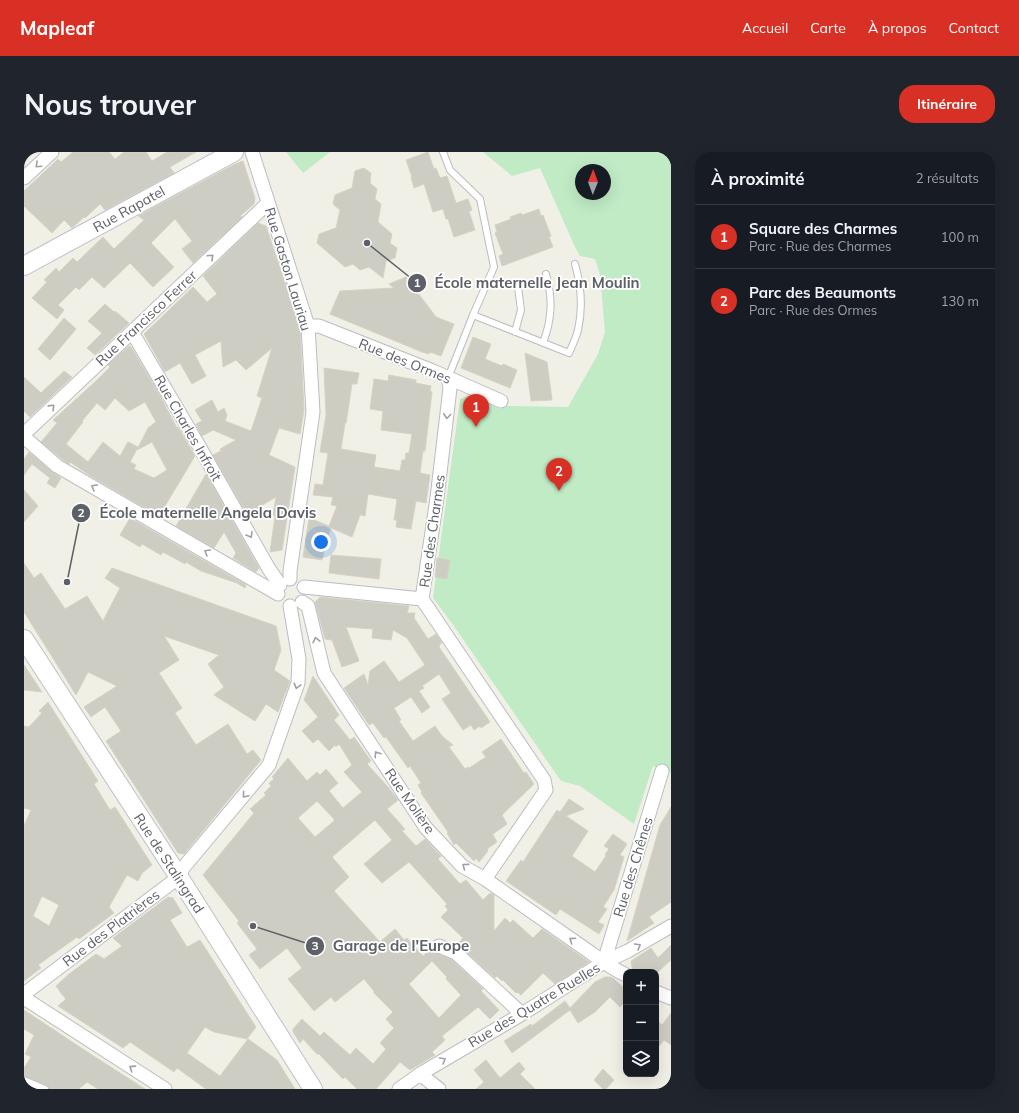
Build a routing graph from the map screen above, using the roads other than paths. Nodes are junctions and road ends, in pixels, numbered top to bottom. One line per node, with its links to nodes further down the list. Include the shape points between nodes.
1 (52, 152): 5 (street, one-way to 5)
2 (234, 152): 8 (main road, Rue Rapatel)
3 (252, 152): 6 (street, Rue Gaston Lauriau)
4 (443, 152): 11 (lane, Rue des Charmes, via 450,170 480,199 494,267)
5 (24, 178)
6 (268, 203): 12 (street, Rue Gaston Lauriau); 13 (street, Rue Francisco Ferrer, one-way to 6)
7 (575, 264): 15 (lane, via 581,302 578,330 570,353)
8 (24, 266)
9 (546, 274): 15 (lane, via 551,302 550,321)
10 (518, 287): 14 (lane, via 521,310)
11 (473, 315): 14 (lane); 16 (lane, Rue des Charmes)
12 (308, 326): 16 (street, Rue des Ormes, via 319,326); 19 (street, Rue Gaston Lauriau, via 313,412 290,571)
13 (132, 332): 18 (street, Rue Francisco Ferrer, one-way to 13); 19 (street, Rue Charles Infroit, one-way to 19, via 269,569)
14 (515, 332): 15 (lane)
15 (543, 343)
16 (448, 378): 17 (street, Rue des Ormes); 21 (street, Rue des Charmes, one-way to 21, via 450,388)
17 (501, 400)
18 (24, 436): 19 (street, one-way to 18, via 57,466)
19 (283, 586): 20 (street, via 297,580); 22 (street, via 282,602)
20 (304, 587): 21 (street); 22 (street, via 305,595)
21 (422, 598): 26 (street, Rue des Charmes, via 544,780 546,790)
22 (296, 604): 25 (street, Rue des Platrières, one-way to 25, via 298,683 270,766 183,868); 26 (street, Rue Molière, one-way to 22, via 462,866 426,828 324,674 308,606)
23 (24, 639): 25 (main road, Rue de Stalingrad)
24 (662, 772): 29 (street, Rue des Chênes)
25 (179, 877): 32 (street, Rue des Platrières); 40 (main road, Rue de Stalingrad)
26 (485, 879): 29 (street, Rue Molière, one-way to 26)
27 (671, 926): 29 (street, Rue des Quatre Ruelles, one-way to 27, via 628,952)
28 (439, 946): 35 (street, via 456,953)
29 (604, 962): 30 (street, Rue Molière); 35 (street, Rue des Quatre Ruelles)
30 (623, 974)
31 (659, 993): 34 (street)
32 (24, 994)
33 (24, 998): 39 (street, one-way to 33)
34 (671, 998)
35 (522, 1014): 36 (street, Rue des Quatre Ruelles, one-way to 35)
36 (420, 1074): 41 (street, Rue des Quatre Ruelles); 42 (street)
37 (24, 1080): 38 (lane)
38 (45, 1089)
39 (165, 1089)
40 (312, 1089)
41 (399, 1089)
42 (439, 1089)

